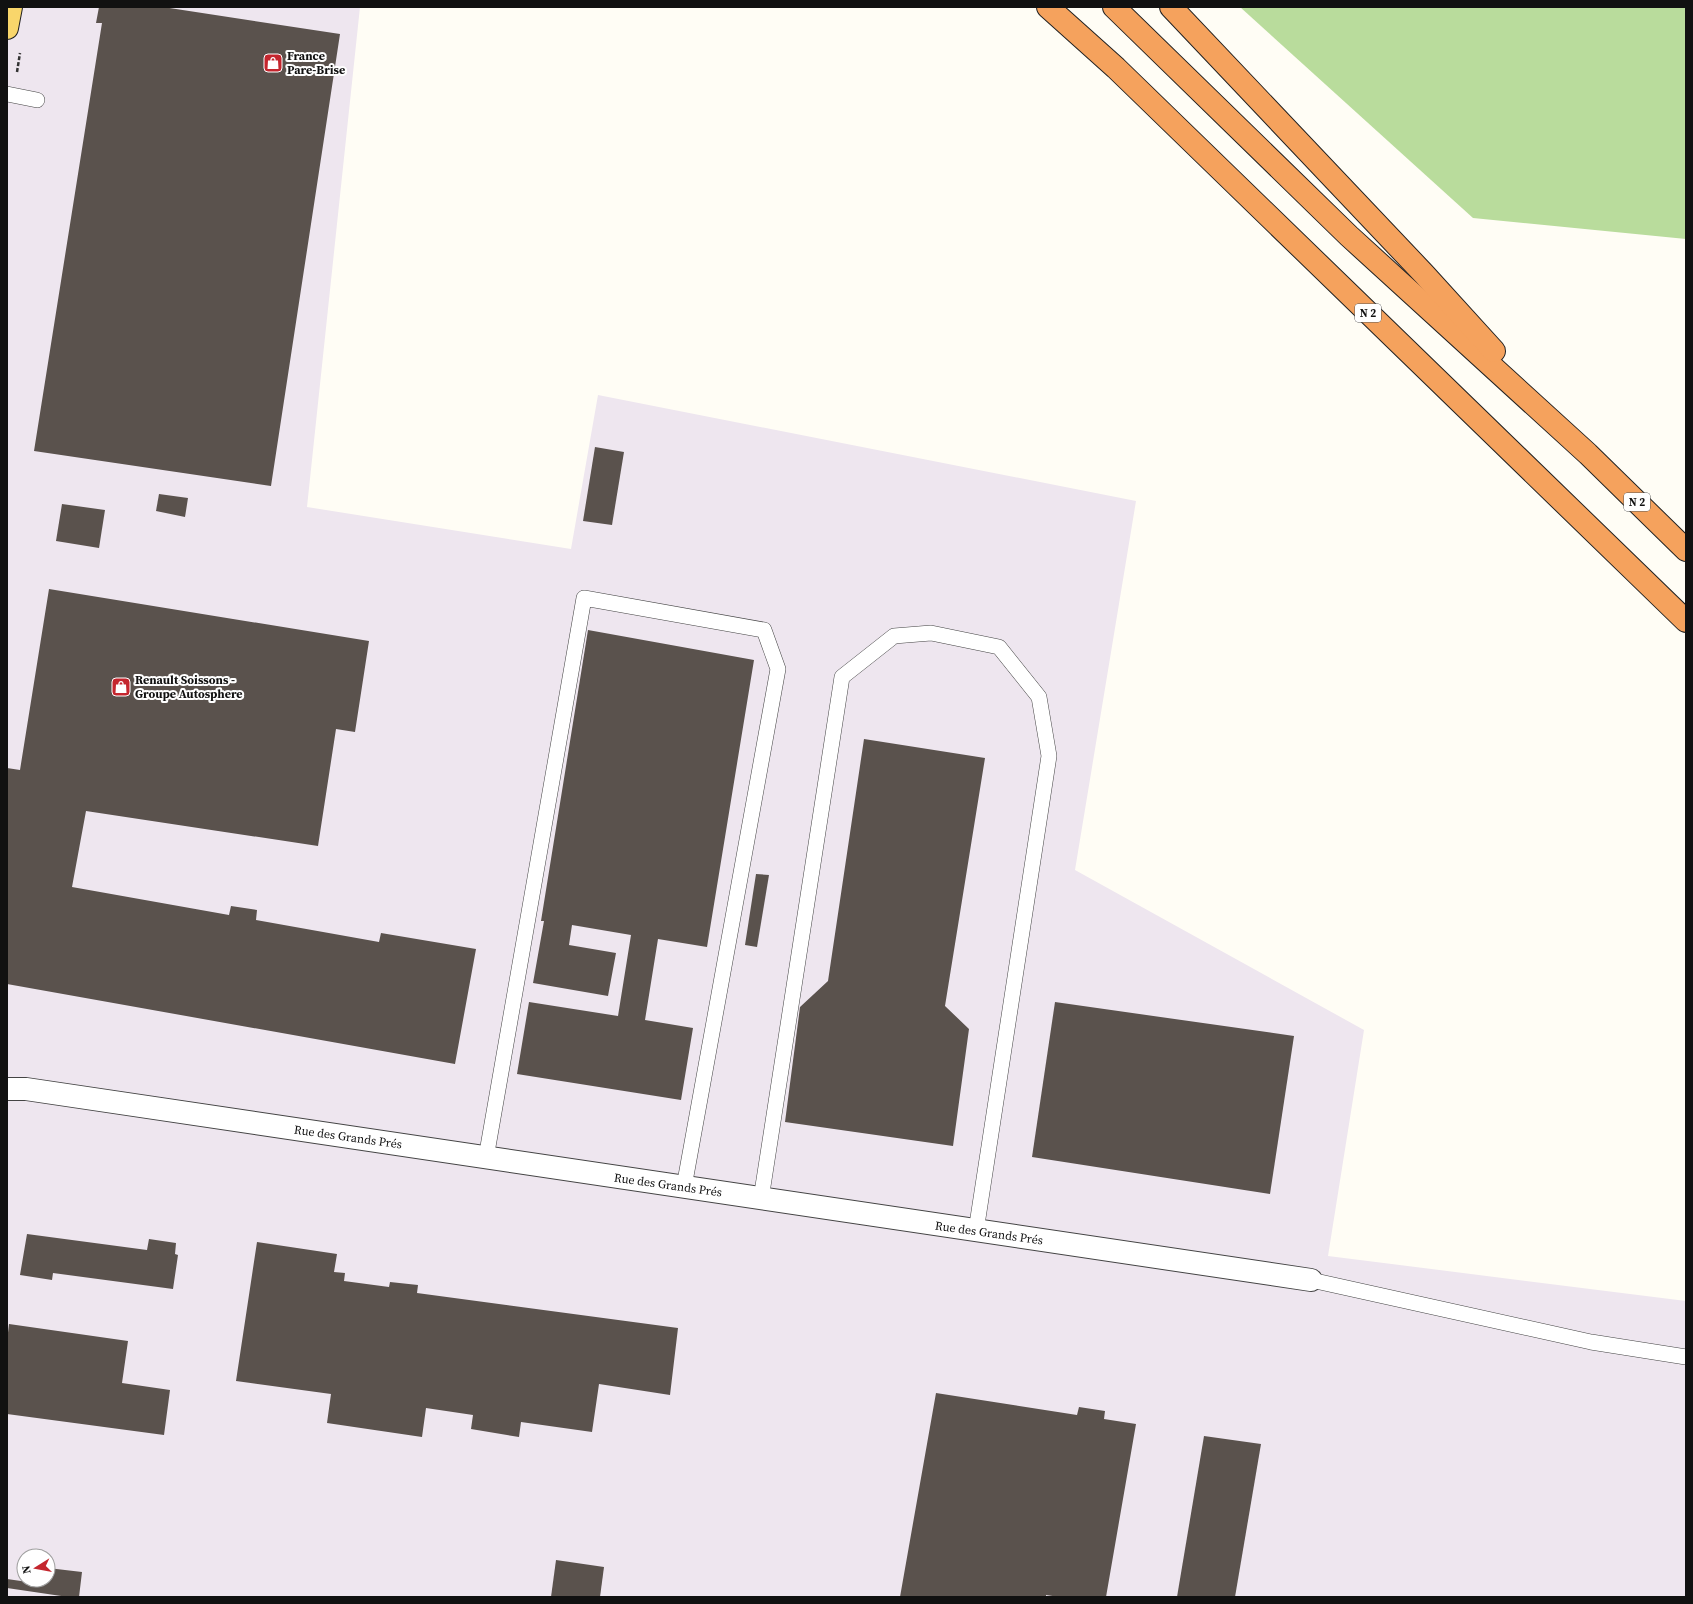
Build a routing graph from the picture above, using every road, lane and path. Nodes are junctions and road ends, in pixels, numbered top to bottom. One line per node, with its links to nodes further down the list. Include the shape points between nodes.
1 (11, 7): 5 (main road)
2 (1048, 7): 10 (highway, N 2, via 1121,74)
3 (1114, 7): 8 (highway, N 2, via 1349,236)
4 (1171, 7): 8 (highway, via 1424,274)
5 (7, 28)
6 (7, 94): 7 (lane)
7 (37, 100)
8 (1588, 454): 9 (highway, N 2)
9 (1686, 550)
10 (1686, 621)
11 (7, 1078): 12 (street, Rue des Grands Prés)
12 (16, 1089): 13 (street, Rue des Grands Prés)
13 (486, 1158): 14 (street, Rue des Grands Prés); 14 (lane, via 584,598 764,630 778,669)
14 (684, 1187): 15 (street, Rue des Grands Prés)
15 (762, 1198): 16 (street, Rue des Grands Prés); 16 (lane, via 842,676 894,636 931,633 999,647 1039,697 1049,756)
16 (976, 1231): 17 (street, Rue des Grands Prés)
17 (1311, 1280): 18 (lane, via 1591,1342)
18 (1686, 1357)

